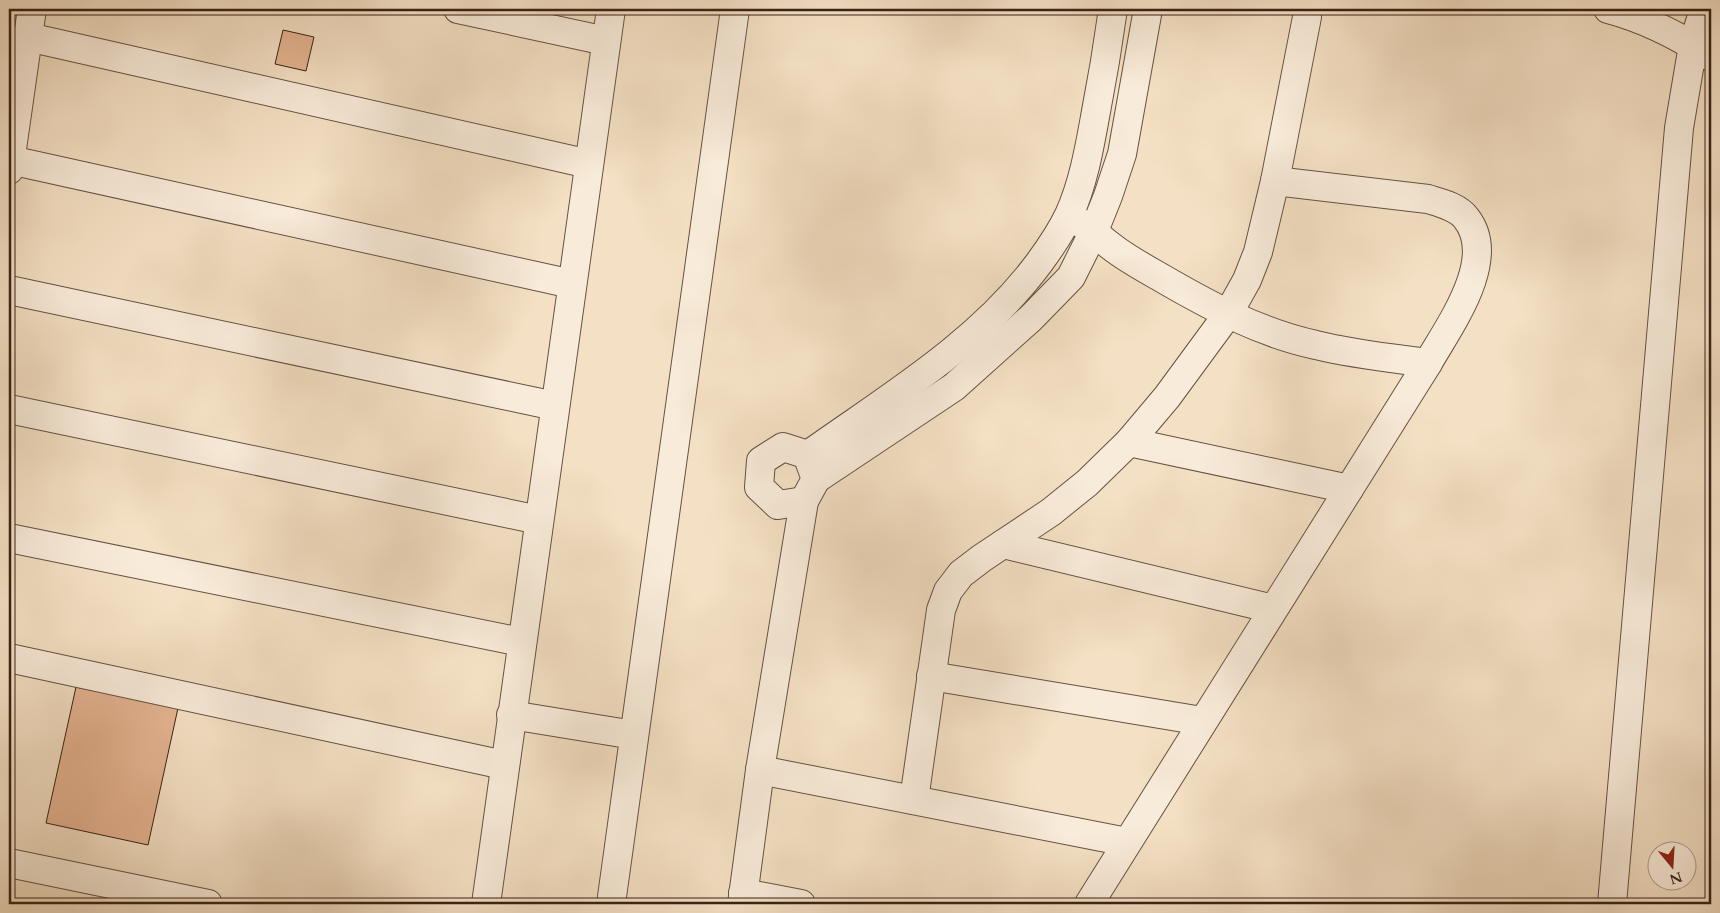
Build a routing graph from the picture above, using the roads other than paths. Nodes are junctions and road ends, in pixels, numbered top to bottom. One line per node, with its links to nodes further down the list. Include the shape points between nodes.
1 (32, 9): 10 (street)
2 (458, 9): 11 (street)
3 (610, 9): 11 (street)
4 (735, 9): 36 (street)
5 (1112, 9): 16 (street, via 1088,153)
6 (1148, 9): 17 (street, via 1122,154)
7 (1608, 9): 12 (street, via 1662,28)
8 (1704, 9): 12 (street)
9 (1307, 18): 15 (street)
10 (28, 37): 13 (street); 14 (street)
11 (606, 41): 13 (street)
12 (1702, 51): 48 (street, via 1679,128)
13 (589, 164): 18 (street)
14 (9, 165): 18 (street)
15 (1275, 181): 20 (street, via 1258,252); 21 (street, via 1428,199 1448,205 1466,217 1478,251 1476,270 1462,303)
16 (1069, 216): 17 (street); 25 (street, via 1027,279 994,314)
17 (1094, 231): 20 (street, via 1112,247 1159,277); 25 (street, via 1071,277 954,387)
18 (572, 284): 22 (street)
19 (9, 290): 22 (street)
20 (1228, 314): 21 (street, via 1267,331 1315,345); 24 (street, via 1167,397)
21 (1428, 363): 26 (street)
22 (555, 406): 27 (street)
23 (9, 409): 27 (street)
24 (1129, 442): 26 (street); 29 (street, via 1086,483)
25 (809, 479): 38 (street)
26 (1349, 489): 30 (street)
27 (539, 520): 31 (street)
28 (9, 538): 31 (street)
29 (1003, 544): 30 (street); 33 (street, via 962,574 948,591 941,610)
30 (1273, 609): 35 (street)
31 (521, 642): 34 (street)
32 (9, 658): 37 (street)
33 (931, 676): 35 (street); 39 (street)
34 (511, 715): 36 (street); 37 (street)
35 (1202, 721): 40 (street)
36 (634, 735): 45 (street)
37 (504, 765): 44 (street)
38 (760, 770): 39 (street); 42 (street)
39 (914, 800): 40 (street)
40 (1127, 842): 47 (street)
41 (9, 863): 43 (street)
42 (743, 899): 46 (street)
43 (208, 904)
44 (486, 904)
45 (612, 904)
46 (801, 904)
47 (1089, 904)
48 (1612, 904)

